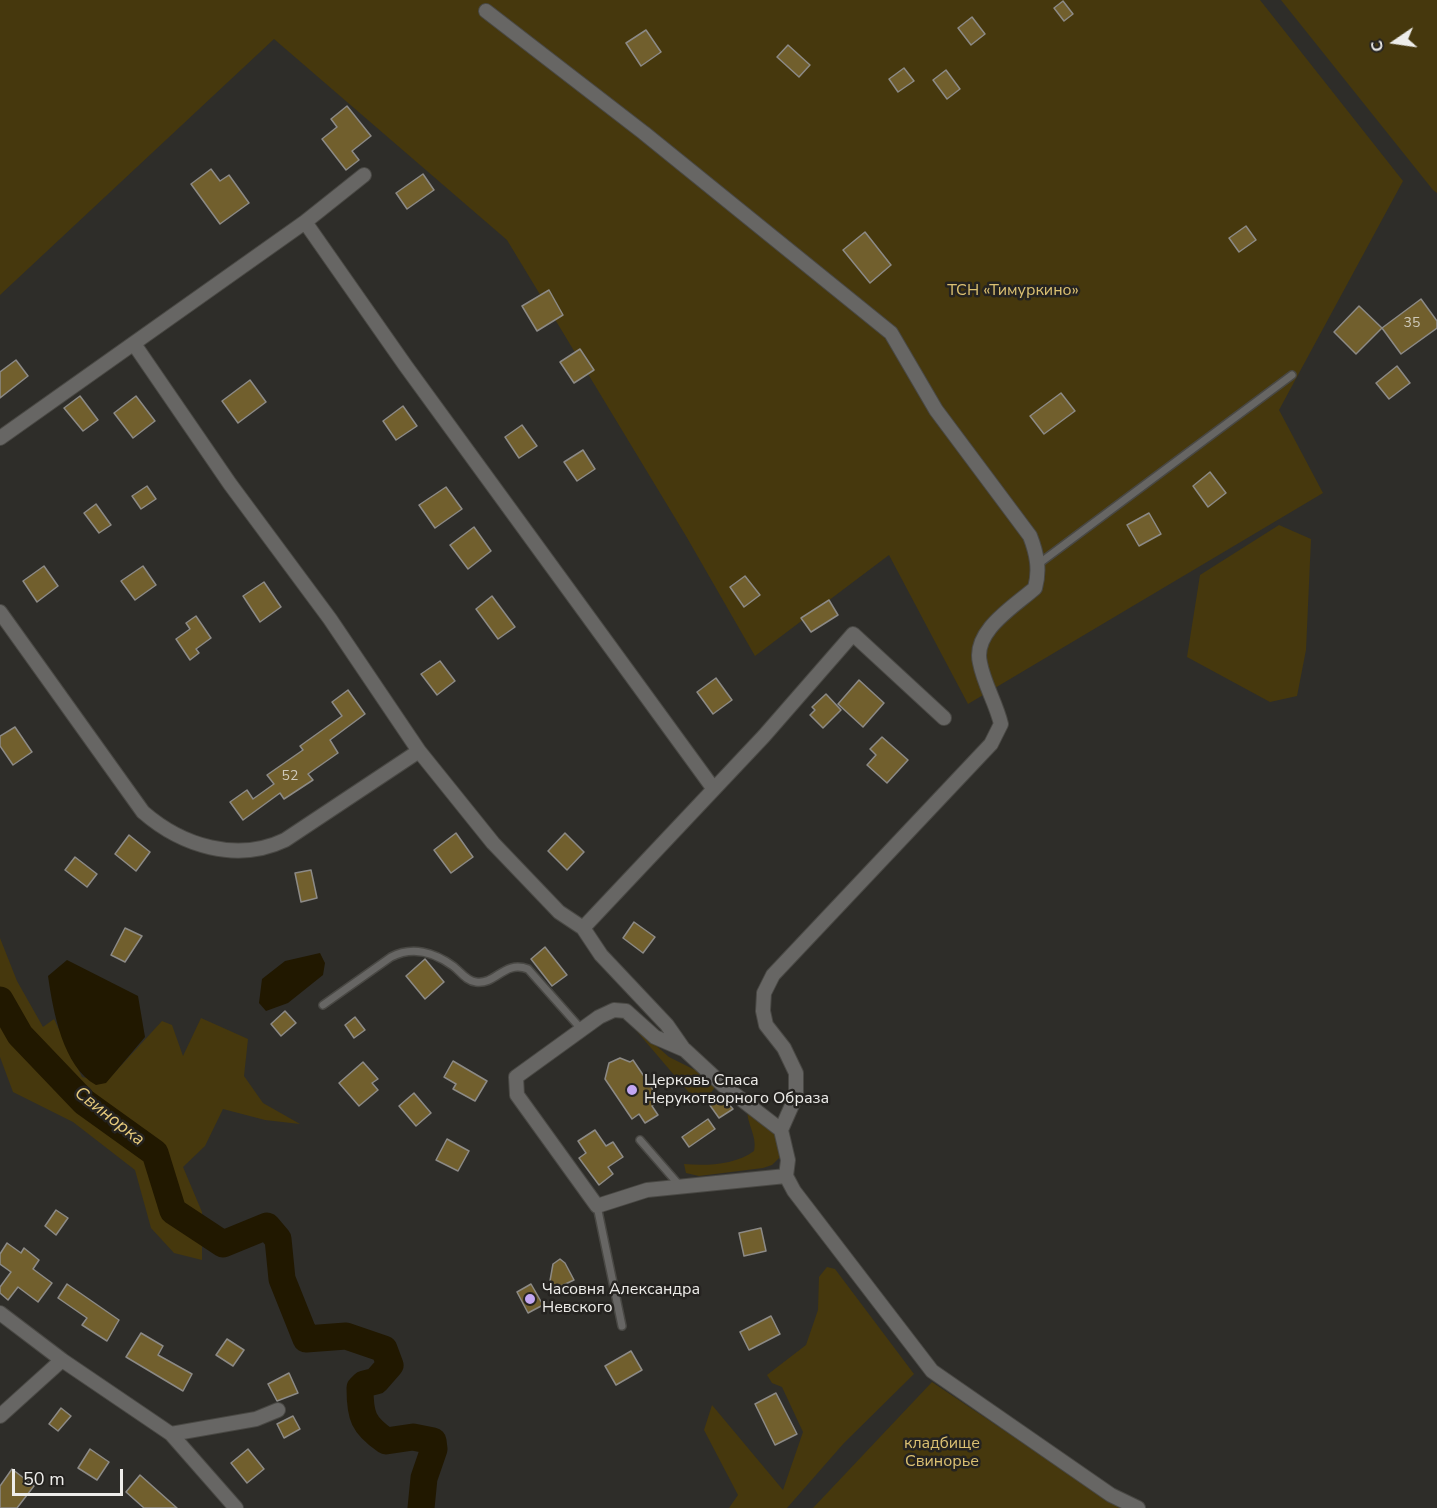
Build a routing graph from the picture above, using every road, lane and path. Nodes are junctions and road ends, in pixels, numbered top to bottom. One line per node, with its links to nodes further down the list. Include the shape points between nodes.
1 (486, 11): 7 (street, via 891,333 936,410 1030,536)
2 (364, 175): 3 (street)
3 (305, 222): 4 (street); 11 (street)
4 (134, 344): 6 (street); 10 (street, via 230,484 330,618)
5 (1292, 375): 7 (lane)
6 (0, 438)
7 (1037, 564): 16 (street, via 1035,588 989,629 981,643 979,661 1001,724 991,744 773,975 764,993 766,1025 784,1048 796,1073 796,1096)
8 (0, 612): 10 (street, via 143,812 170,832 203,845 233,851 268,848)
9 (944, 718): 11 (street, via 853,634)
10 (419, 751): 12 (street, via 493,843 559,912)
11 (713, 788): 12 (street)
12 (583, 928): 15 (street, via 601,956 667,1025)
13 (323, 1005): 14 (lane, via 391,957 417,950 436,956 477,982 510,967 528,969)
14 (582, 1031): 15 (street, via 607,1012 619,1009 655,1037); 20 (street, via 522,1070 515,1086)
15 (684, 1050): 16 (street)
16 (781, 1130): 18 (street, via 788,1160)
17 (640, 1140): 19 (lane)
18 (786, 1176): 19 (street); 28 (street, via 800,1200 932,1371 1111,1495)
19 (680, 1186): 20 (street, via 647,1190)
20 (597, 1206): 22 (lane)
21 (0, 1312): 23 (street)
22 (622, 1326)
23 (62, 1360): 25 (street); 26 (street)
24 (278, 1410): 26 (street, via 256,1419)
25 (0, 1416)
26 (171, 1434): 27 (street)
27 (236, 1508)
28 (1138, 1508)

